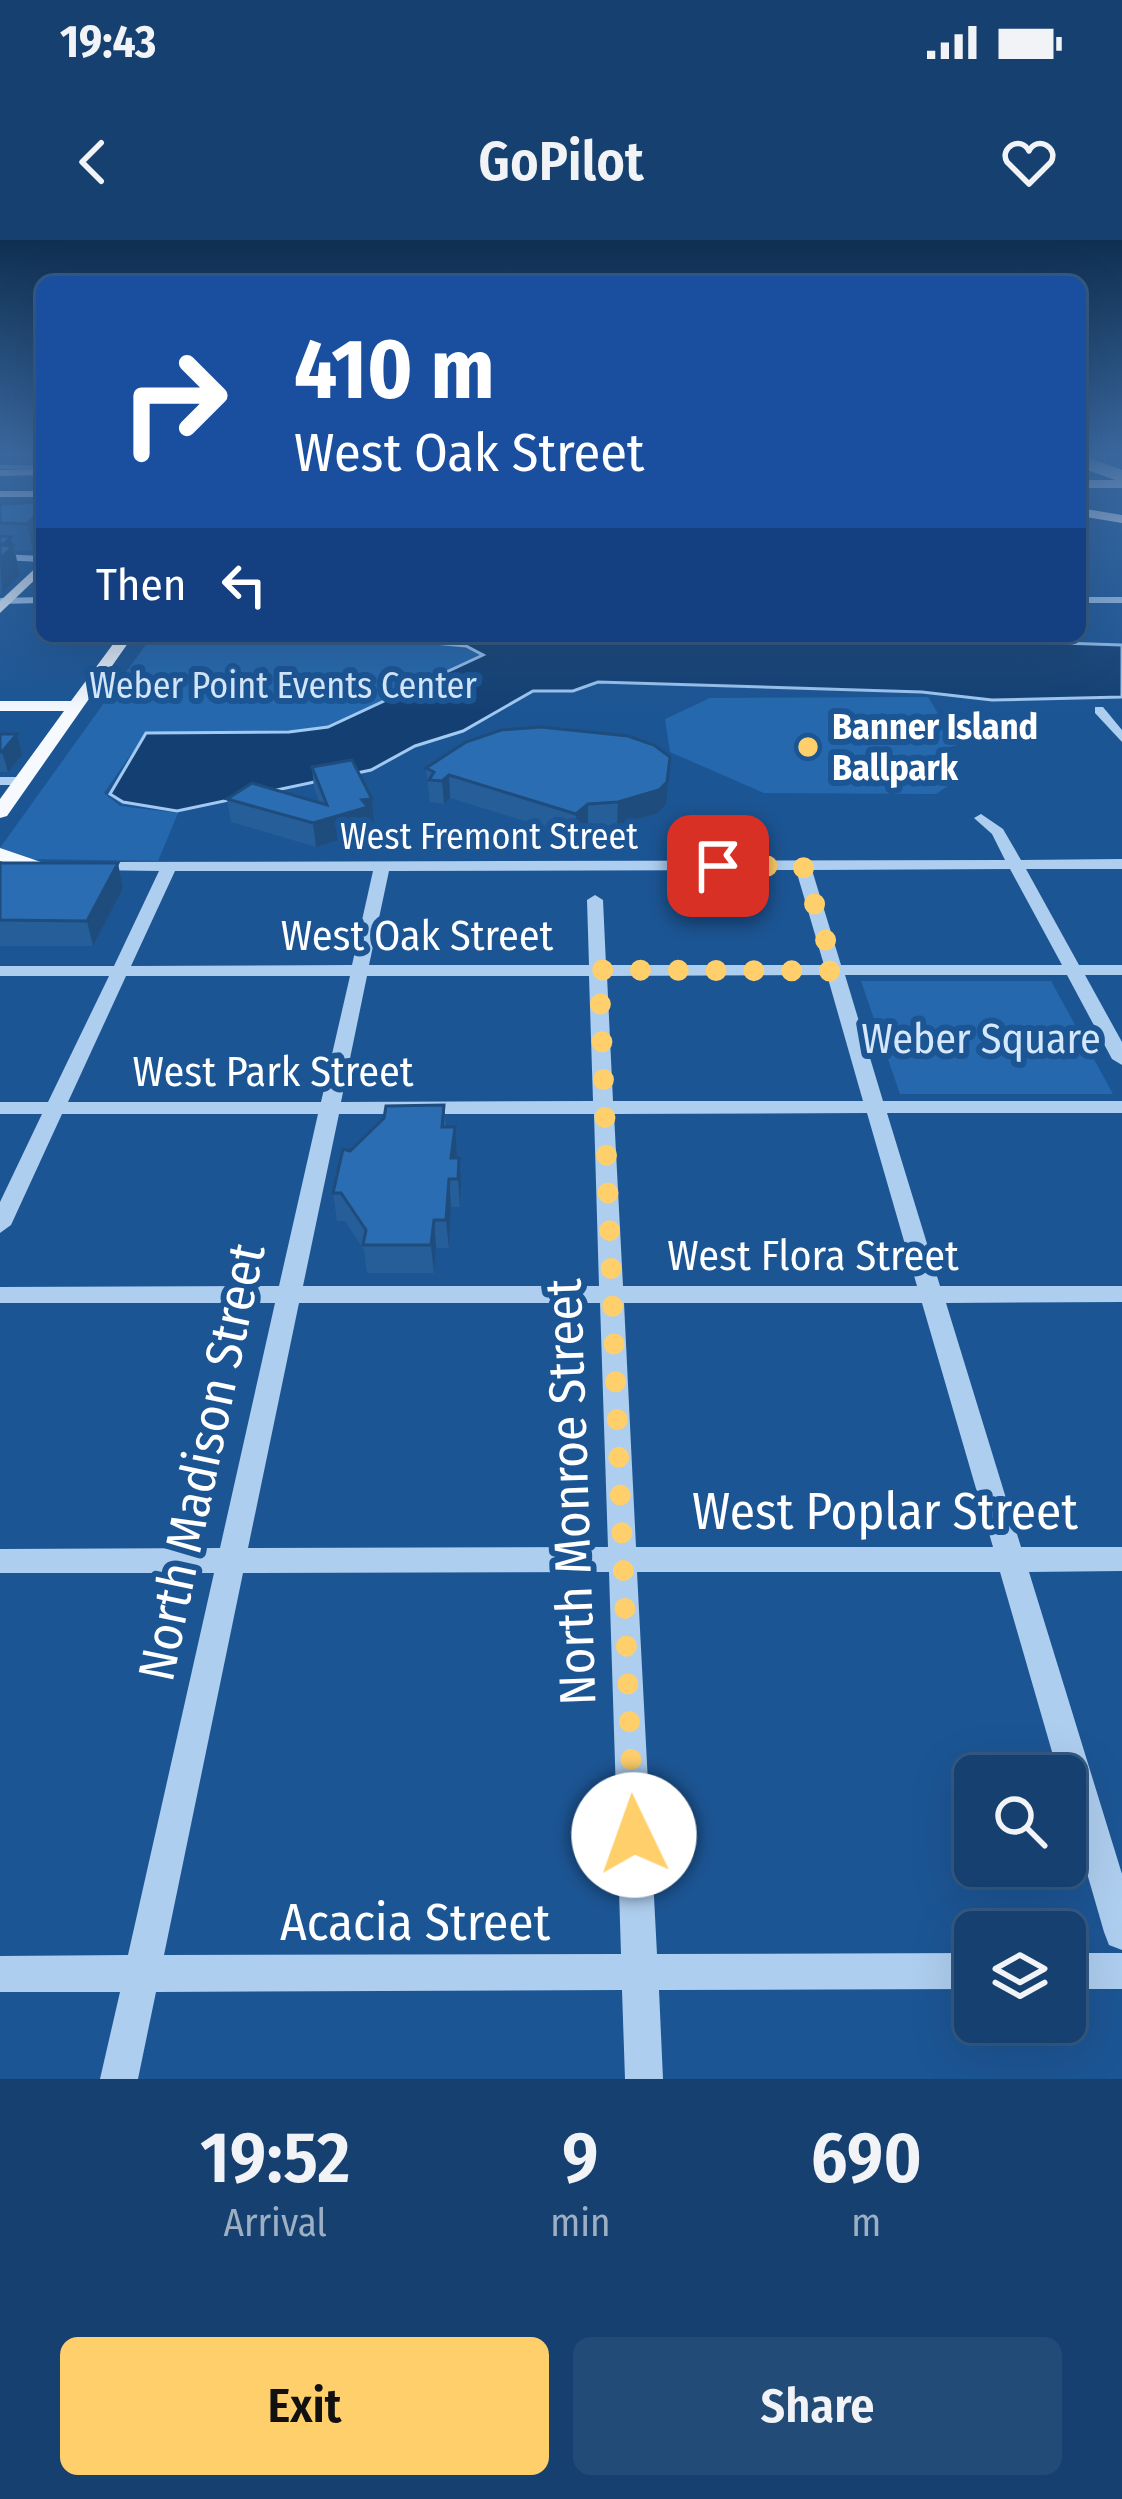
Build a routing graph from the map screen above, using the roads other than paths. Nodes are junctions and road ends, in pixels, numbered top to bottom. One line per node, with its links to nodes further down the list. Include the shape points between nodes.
1 (0, 557): 2 (street)
2 (36, 561)
3 (36, 568): 7 (main road)
4 (1086, 600): 5 (street)
5 (1122, 600)
6 (36, 603): 7 (street)
7 (2, 604)
8 (122, 642): 10 (main road)
9 (0, 706): 10 (main road)
10 (77, 706): 14 (main road)
11 (1099, 710): 12 (street)
12 (1122, 738)
13 (0, 781): 14 (street)
14 (24, 781): 15 (main road)
15 (0, 812)
16 (981, 818): 18 (street)
17 (0, 854): 21 (main road)
18 (1016, 864): 19 (street, West Fremont Street); 24 (street, West Fremont Street); 30 (street)
19 (1122, 864)
20 (0, 866): 21 (street)
21 (34, 866): 22 (street)
22 (57, 866)
23 (80, 866): 26 (street, West Fremont Street)
24 (803, 866): 25 (street, West Fremont Street); 33 (street)
25 (382, 867): 26 (street, West Fremont Street); 34 (street, North Madison Street)
26 (170, 868): 28 (street)
27 (595, 900): 29 (street, North Monroe Street)
28 (120, 970): 32 (street, West Oak Street); 34 (street, West Oak Street); 36 (street)
29 (599, 970): 33 (street, West Oak Street); 34 (street, West Oak Street); 37 (street, North Monroe Street)
30 (1074, 970): 31 (street, West Oak Street); 33 (street, West Oak Street); 35 (street)
31 (1122, 970)
32 (0, 971)
33 (835, 971): 38 (street)
34 (362, 972): 41 (street, North Madison Street)
35 (1122, 1059)
36 (56, 1107): 40 (street, West Park Street); 41 (street, West Park Street); 42 (street)
37 (602, 1107): 38 (street, West Park Street); 41 (street, West Park Street); 43 (street, North Monroe Street)
38 (875, 1107): 39 (street, West Park Street); 44 (street)
39 (1122, 1107)
40 (0, 1108)
41 (328, 1108): 47 (street, North Madison Street)
42 (0, 1225)
43 (610, 1294): 44 (street, West Flora Street); 47 (street, West Flora Street); 50 (street, North Monroe Street)
44 (931, 1294): 45 (street, West Flora Street); 48 (street)
45 (1122, 1294)
46 (0, 1295): 47 (street, West Flora Street)
47 (289, 1295): 52 (street, North Madison Street)
48 (1010, 1559): 49 (street, West Poplar Street); 50 (street, West Poplar Street); 53 (street)
49 (1122, 1559)
50 (621, 1560): 52 (street, West Poplar Street); 57 (street, North Monroe Street)
51 (0, 1561): 52 (street, West Poplar Street)
52 (232, 1561): 58 (street, North Madison Street)
53 (1122, 1931)
54 (954, 1971): 57 (street, Acacia Street)
55 (1086, 1971): 56 (street)
56 (1122, 1971)
57 (640, 1972): 58 (street, Acacia Street); 61 (street, North Monroe Street)
58 (143, 1973): 59 (street, Acacia Street); 60 (street, North Madison Street)
59 (0, 1974)
60 (119, 2079)
61 (644, 2079)

